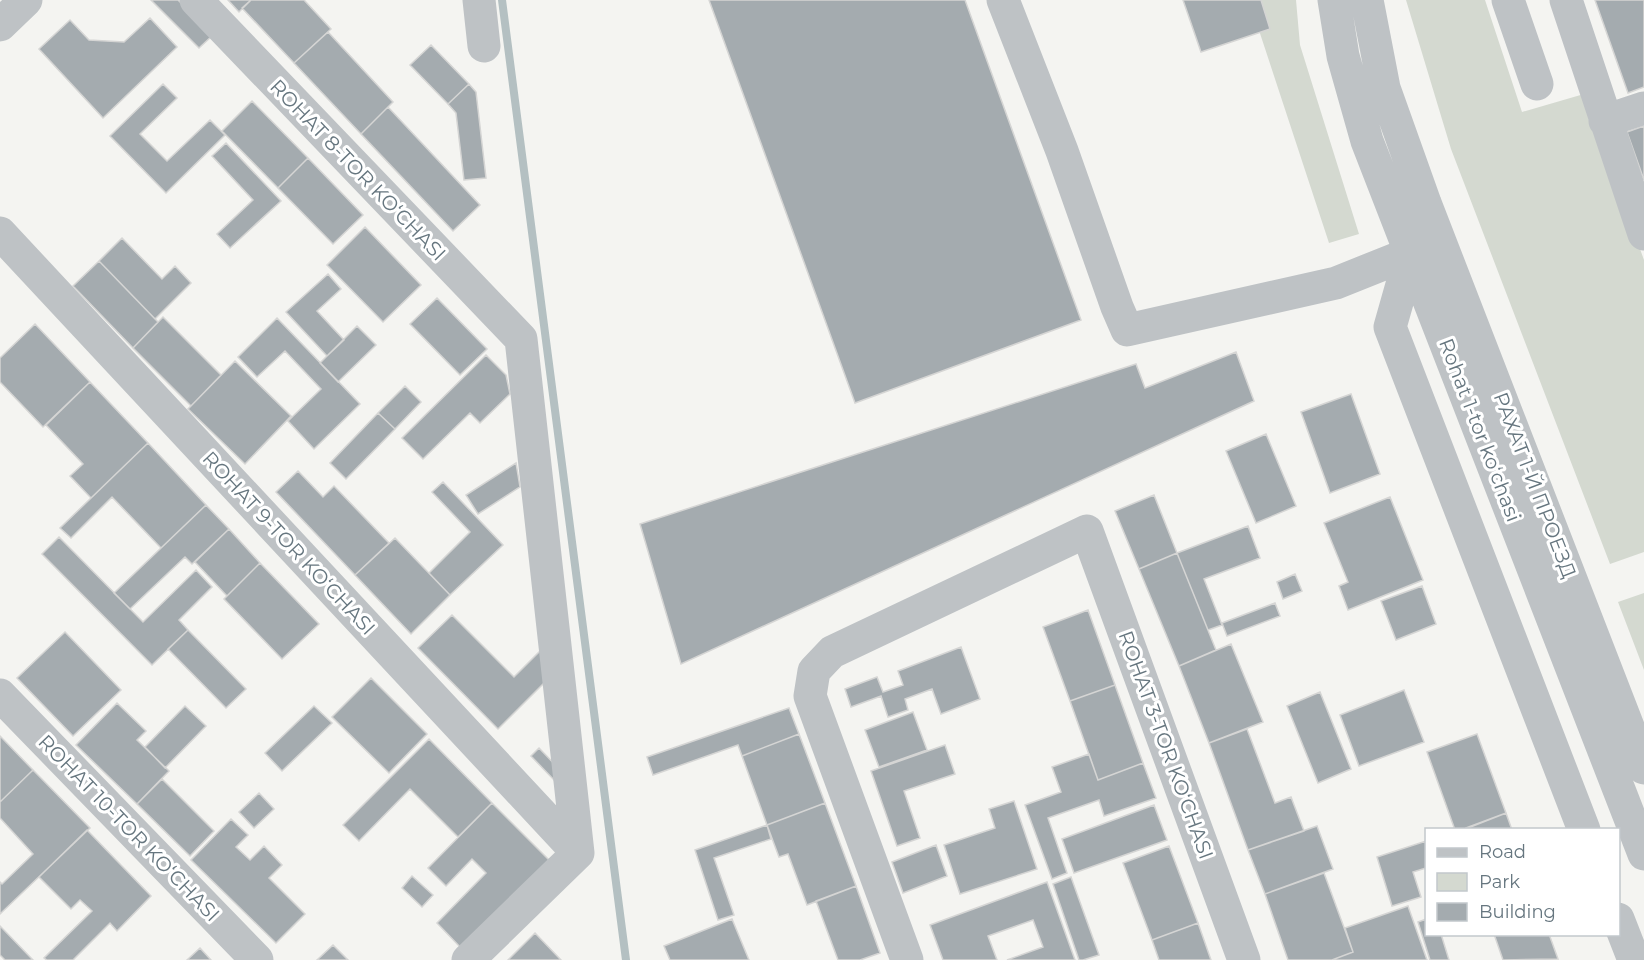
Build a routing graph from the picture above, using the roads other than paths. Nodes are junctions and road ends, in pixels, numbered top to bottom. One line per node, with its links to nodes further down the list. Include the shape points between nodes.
1 (26, 0): 9 (street)
2 (196, 0): 20 (street, ROHAT 8-TOR KO‘CHASI, via 521,339)
3 (479, 0): 10 (street)
4 (1003, 0): 16 (street, via 1127,330 1336,283)
5 (1334, 0): 16 (street, Rohat 1-tor koʻchasi, via 1343,56 1367,141)
6 (1367, 0): 18 (street, РАХАТ 1-Й ПРОЕЗД, via 1384,88 1425,203)
7 (1508, 0): 11 (street)
8 (1566, 0): 13 (street)
9 (0, 25)
10 (484, 46)
11 (1537, 84)
12 (1644, 108): 13 (street)
13 (1605, 121): 15 (street)
14 (0, 233): 20 (street, ROHAT 9-TOR KO‘CHASI)
15 (1644, 234)
16 (1411, 253): 19 (street, via 1390,327); 21 (street, Rohat 1-tor koʻchasi)
17 (0, 695): 23 (street, ROHAT 10-TOR KO‘CHASI)
18 (1644, 768)
19 (1583, 828)
20 (578, 853): 24 (street)
21 (1644, 854)
22 (1620, 924): 27 (street)
23 (257, 960)
24 (468, 960)
25 (907, 960): 26 (street, ROHAT 3-TOR KO‘CHASI, via 810,696 814,671 832,652 1087,531)
26 (1244, 960)
27 (1634, 960)

